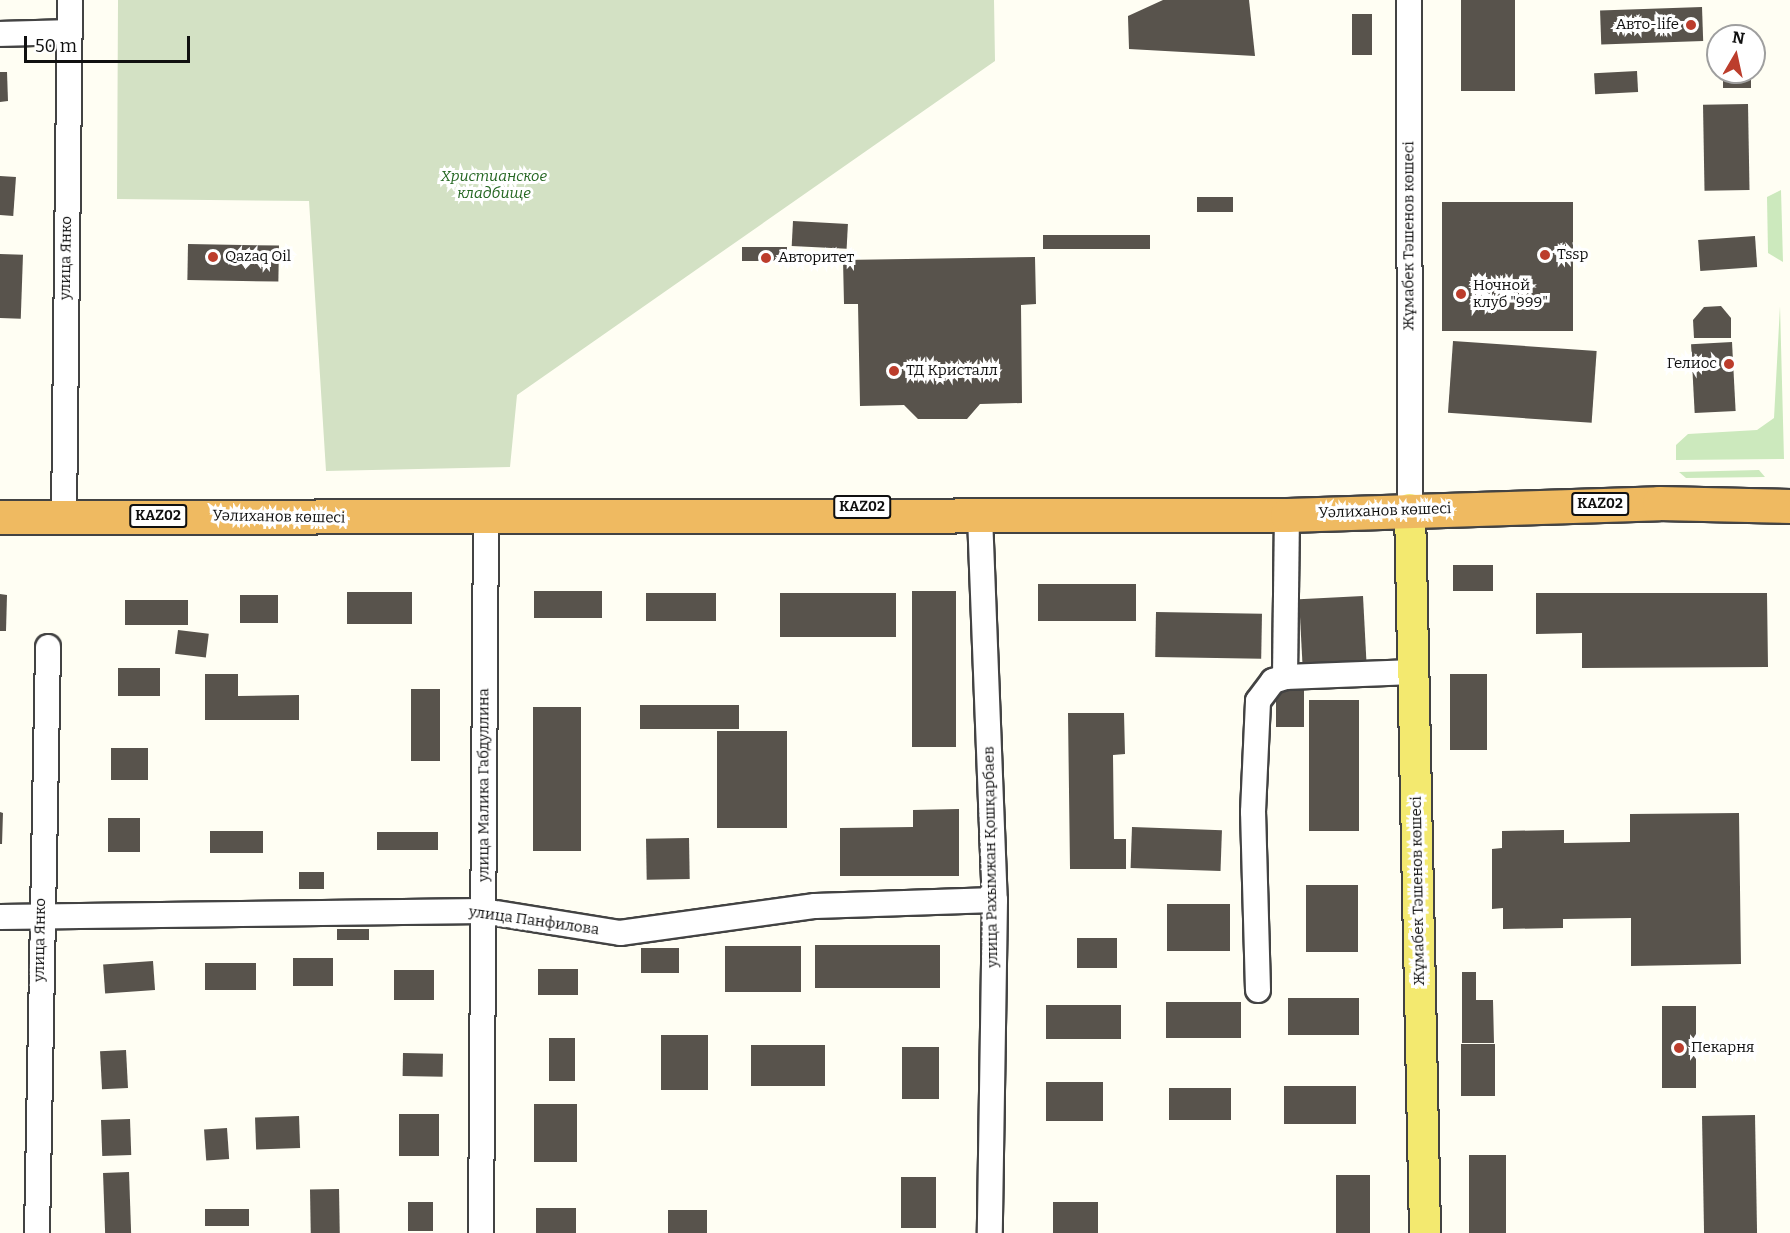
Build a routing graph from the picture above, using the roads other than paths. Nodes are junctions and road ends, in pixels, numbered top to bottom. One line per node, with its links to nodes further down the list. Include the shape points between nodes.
1 (70, 0): 3 (street, улица Янко)
2 (1409, 0): 6 (street, Жұмабек Тәшенов көшесі)
3 (70, 32): 4 (street); 11 (street, улица Янко)
4 (0, 33)
5 (1790, 506): 6 (highway, Уәлиханов көшесі / KАZ02)
6 (1410, 509): 7 (highway, Уәлиханов көшесі / KАZ02); 8 (highway, KАZ02, via 1380,505 351,507); 14 (main road, Жұмабек Тәшенов көшесі)
7 (1287, 514): 9 (highway, Уәлиханов көшесі / KАZ02); 15 (street)
8 (315, 515): 11 (highway, Уәлиханов көшесі / KАZ02); 12 (highway, Уәлиханов көшесі / KАZ02)
9 (980, 516): 12 (highway, KАZ02); 16 (street, улица Рахымжан Қошқарбаев)
10 (0, 517): 11 (highway, Уәлиханов көшесі / KАZ02)
11 (64, 517)
12 (486, 518): 17 (street, улица Малика Габдуллина)
13 (48, 647): 18 (street, улица Янко)
14 (1414, 672): 15 (street); 24 (main road, Жұмабек Тәшенов көшесі)
15 (1286, 677): 20 (street, via 1273,681 1258,701 1252,812)
16 (994, 900): 17 (street, улица Панфилова, via 815,906 620,933); 23 (street, улица Рахымжан Қошқарбаев)
17 (483, 911): 18 (street, улица Панфилова); 22 (street, улица Малика Габдуллина)
18 (40, 916): 19 (street, улица Панфилова); 21 (street, улица Янко)
19 (0, 917)
20 (1258, 990)
21 (38, 1233)
22 (481, 1233)
23 (990, 1233)
24 (1425, 1233)

